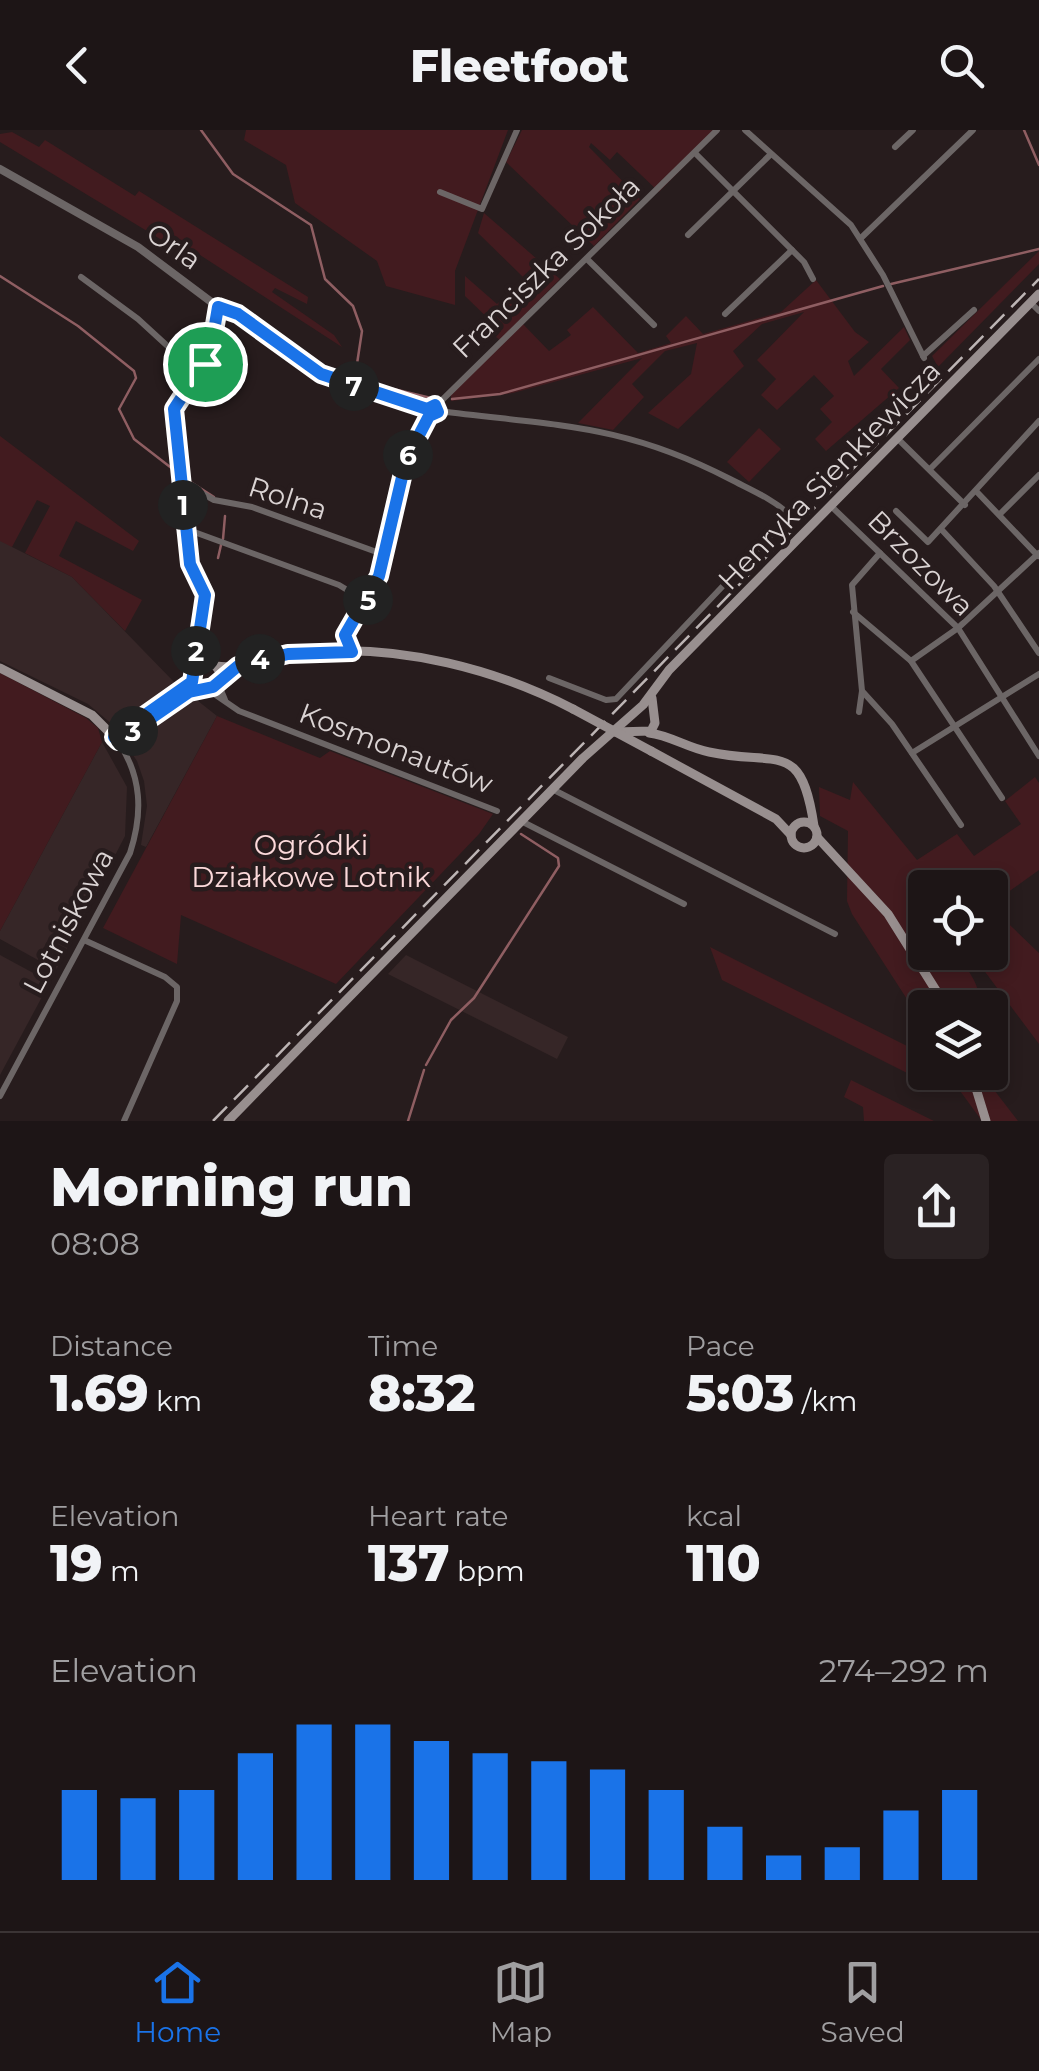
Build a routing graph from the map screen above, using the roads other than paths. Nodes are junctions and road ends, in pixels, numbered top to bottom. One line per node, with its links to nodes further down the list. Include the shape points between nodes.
1 (517, 130): 11 (street, via 482,209)
2 (717, 130): 7 (street, Franciszka Sokoła)
3 (745, 130): 8 (street)
4 (913, 130): 6 (street)
5 (973, 130): 13 (street)
6 (895, 147)
7 (695, 153): 10 (street); 15 (street, Franciszka Sokoła)
8 (771, 154): 10 (street); 13 (street)
9 (0, 169): 20 (street, Orla, via 138,247)
10 (734, 190): 12 (street); 14 (street)
11 (440, 192)
12 (688, 235)
13 (861, 238): 21 (street, via 924,357)
14 (792, 250): 17 (street); 23 (street)
15 (588, 259): 24 (street); 27 (street, Franciszka Sokoła)
16 (81, 277): 26 (street)
17 (813, 279)
18 (1039, 294): 19 (main road, Henryka Sienkiewicza)
19 (1031, 303): 22 (street); 32 (main road, Henryka Sienkiewicza)
20 (218, 307): 26 (street, via 210,354); 29 (street, Orla, via 238,314 321,374)
21 (974, 310)
22 (1039, 311)
23 (725, 314)
24 (654, 325)
25 (1039, 359): 33 (street)
26 (198, 374): 35 (street, via 174,409)
27 (448, 393): 28 (street, Franciszka Sokoła); 30 (street)
28 (438, 408): 29 (street, Franciszka Sokoła); 30 (street)
29 (428, 412): 44 (street, via 406,460)
30 (456, 413): 61 (street, via 624,434 676,451 790,515 613,701)
31 (1039, 420): 36 (street)
32 (897, 438): 33 (street); 38 (main road, Henryka Sienkiewicza)
33 (930, 469): 37 (street)
34 (1039, 475): 40 (street)
35 (180, 482): 42 (street); 44 (street, Rolna, via 214,500)
36 (977, 492): 37 (street); 40 (street)
37 (965, 505): 41 (street)
38 (831, 506): 43 (street, Brzozowa); 64 (main road, Henryka Sienkiewicza)
39 (896, 511): 41 (street, via 928,542)
40 (1000, 514): 45 (street)
41 (941, 528): 46 (street)
42 (186, 529): 47 (street, via 339,585); 51 (street, via 190,564 205,595)
43 (880, 553): 48 (street, via 852,585); 49 (street, Brzozowa)
44 (385, 555): 47 (street)
45 (1038, 555): 46 (street)
46 (998, 591): 49 (street); 54 (street)
47 (367, 602): 50 (street)
48 (853, 612): 55 (street); 65 (street)
49 (958, 628): 55 (street); 66 (street, Brzozowa)
50 (345, 635): 52 (street); 53 (street)
51 (197, 647): 56 (street); 59 (street)
52 (336, 651): 53 (main road); 57 (main road)
53 (352, 652): 84 (main road, bridge, via 483,672 573,708)
54 (1039, 653)
55 (911, 661): 72 (street)
56 (212, 664): 57 (main road); 59 (main road); 62 (main road)
57 (238, 666): 62 (main road)
58 (0, 668): 76 (main road, via 92,715)
59 (196, 673): 63 (main road); 76 (main road)
60 (1039, 674): 66 (street)
61 (549, 678)
62 (219, 680): 63 (main road); 67 (street)
63 (204, 688): 67 (street, Kosmonautów); 76 (main road)
64 (654, 690): 68 (main road, Henryka Sienkiewicza); 70 (main road)
65 (862, 691): 69 (street); 78 (street)
66 (1001, 696): 72 (street); 79 (street, Brzozowa)
67 (225, 702): 83 (street, Kosmonautów)
68 (640, 708): 70 (main road); 71 (main road, Henryka Sienkiewicza)
69 (859, 712)
70 (653, 717): 75 (main road); 77 (main road)
71 (630, 719): 73 (main road); 74 (main road)
72 (954, 726): 78 (street); 81 (street)
73 (633, 730): 74 (main road); 75 (main road)
74 (613, 733): 80 (main road)
75 (648, 733): 77 (main road)
76 (116, 739): 95 (street, Lotniskowa, via 137,784 138,828)
77 (675, 740): 82 (main road, via 786,764 807,783)
78 (912, 753): 87 (street)
79 (1039, 756)
80 (552, 789): 85 (main road); 94 (street)
81 (1002, 798)
82 (812, 806): 86 (main road); 88 (main road)
83 (497, 812)
84 (776, 819): 86 (main road); 89 (main road)
85 (521, 821): 93 (street); 100 (main road)
86 (800, 823): 88 (main road); 89 (main road)
87 (961, 825)
88 (814, 826): 90 (main road)
89 (792, 835): 91 (main road, via 797,846)
90 (817, 837): 91 (main road); 92 (main road)
91 (810, 846): 92 (main road)
92 (830, 855): 96 (main road, via 888,914)
93 (684, 904)
94 (835, 934)
95 (84, 940): 98 (street, Lotniskowa); 99 (street, via 165,976 176,988)
96 (936, 990)
97 (977, 1090): 101 (main road)
98 (0, 1096)
99 (124, 1121)
100 (228, 1121)
101 (986, 1121)

